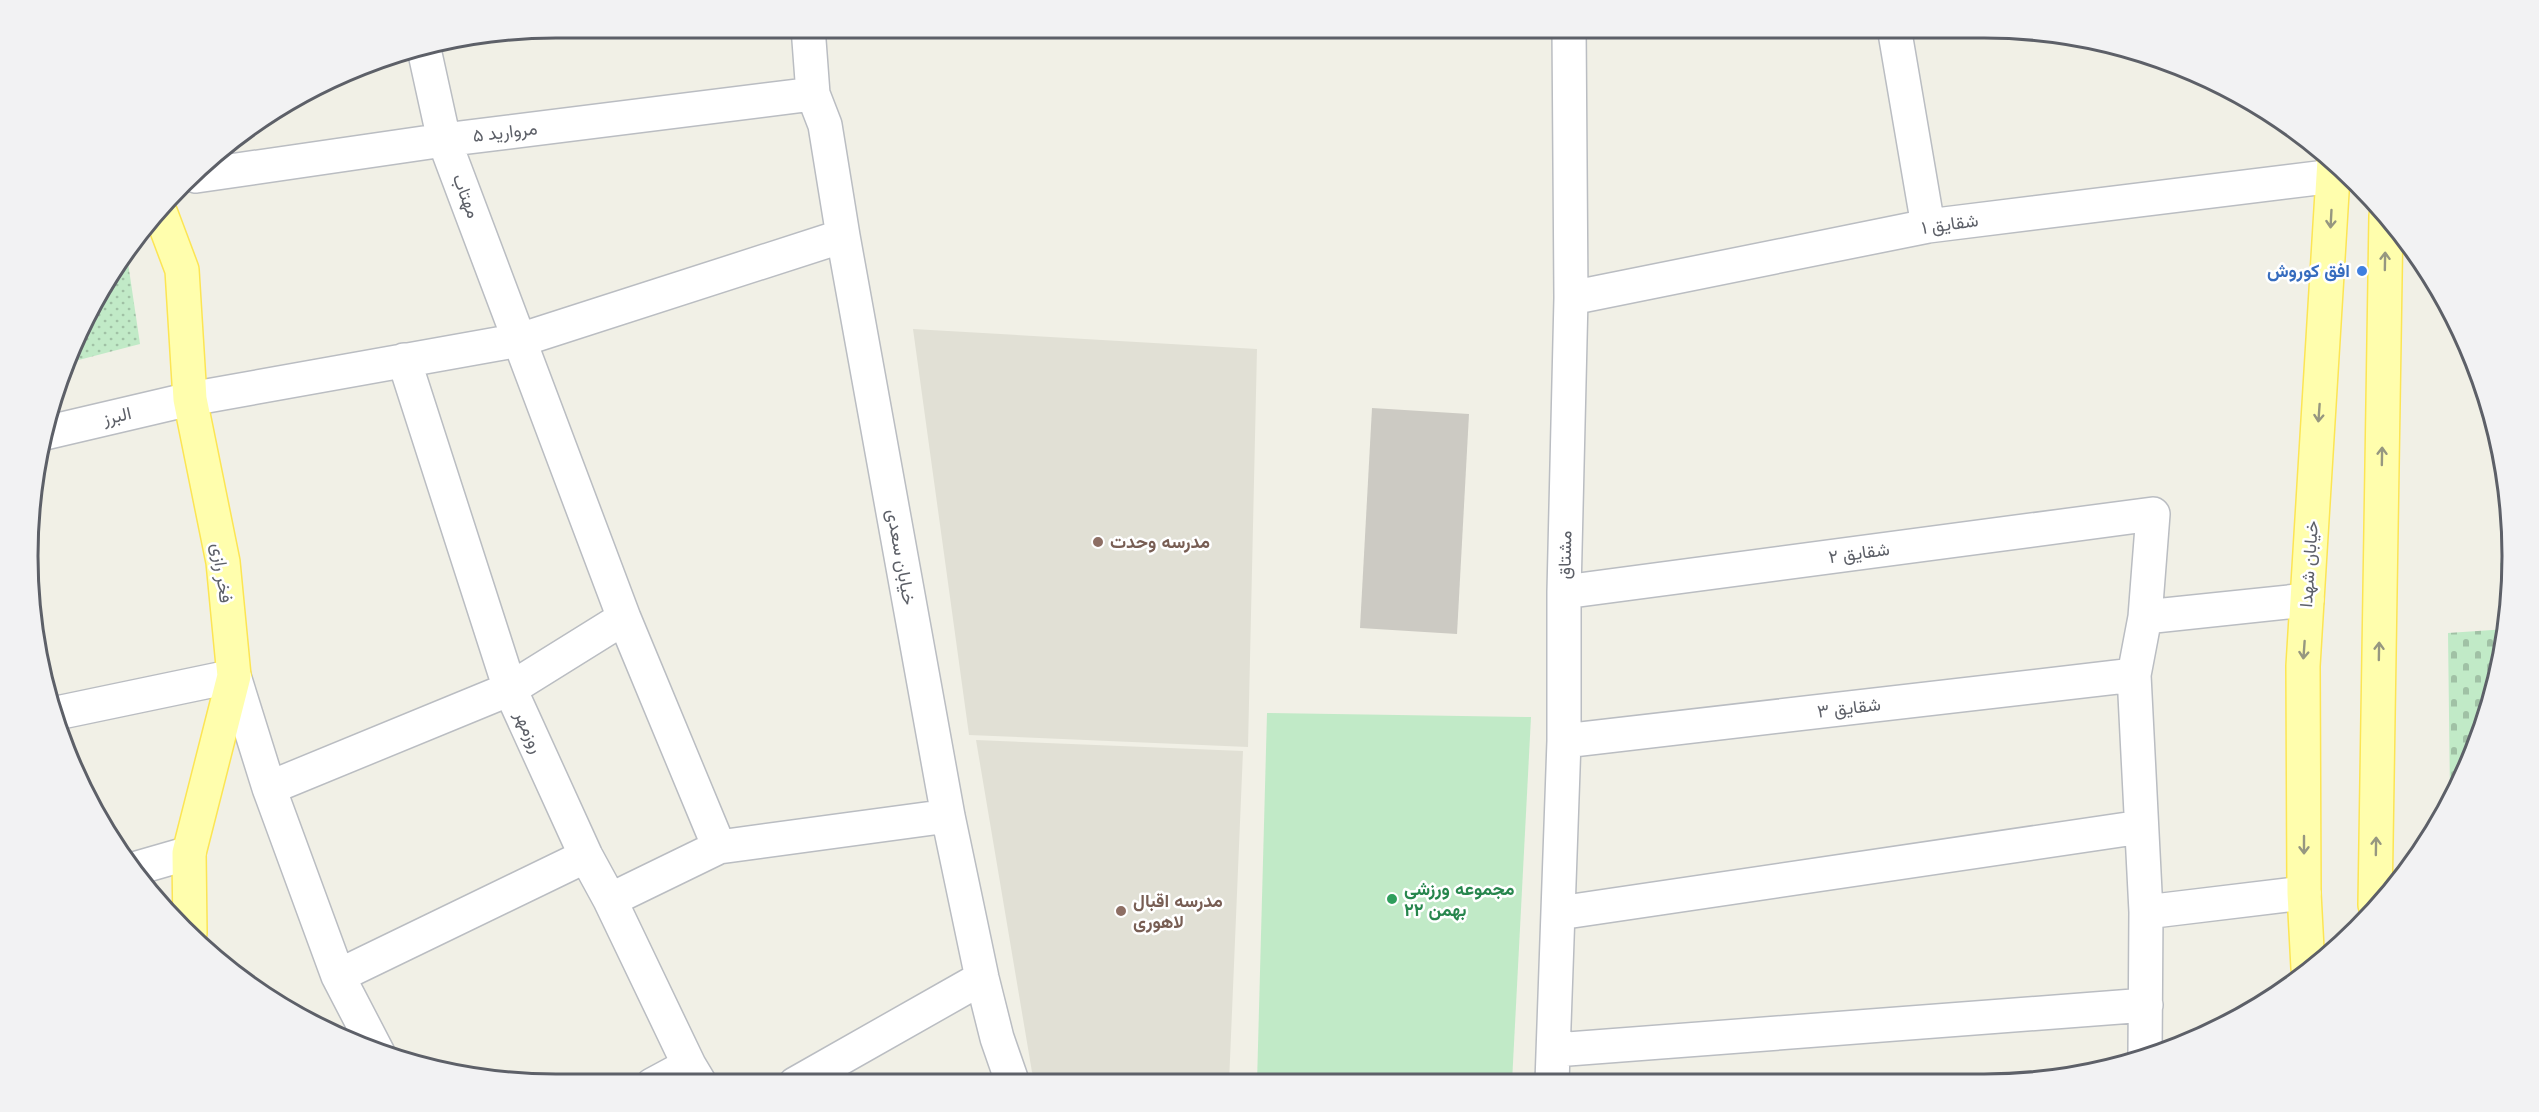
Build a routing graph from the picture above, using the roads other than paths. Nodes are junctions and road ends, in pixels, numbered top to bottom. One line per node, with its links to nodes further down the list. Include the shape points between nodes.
1 (809, 38): 5 (street, خیابان سعدی)
2 (1569, 38): 14 (street, مشتاق)
3 (1896, 38): 11 (street)
4 (425, 54): 6 (street, مهتاب)
5 (813, 94): 6 (street, مروارید ۵); 13 (street, خیابان سعدی, via 825,125)
6 (444, 140): 9 (street, مروارید ۵); 15 (street, مهتاب)
7 (2328, 169): 11 (street, شقایق ۱)
8 (2334, 174): 20 (main road, خیابان شهدا, one-way to 20)
9 (204, 175)
10 (163, 218): 17 (main road, فخر رازی, via 182,270)
11 (1928, 226): 14 (street, شقایق ۱)
12 (2386, 230): 36 (main road, one-way to 12)
13 (843, 236): 15 (street, البرز); 29 (street, خیابان سعدی)
14 (1571, 298): 19 (street, مشتاق)
15 (520, 340): 16 (street, البرز); 22 (street, مهتاب)
16 (404, 360): 17 (street, البرز); 25 (street, روزمهر)
17 (190, 399): 18 (street, البرز); 24 (main road, فخر رازی, via 223,562)
18 (53, 431)
19 (1564, 592): 21 (street, شقایق ۲, via 2153,514); 27 (street, مشتاق)
20 (2307, 600): 21 (street); 35 (main road, خیابان شهدا, one-way to 35, via 2303,666)
21 (2145, 617): 23 (street)
22 (624, 618): 25 (street); 31 (street, مهتاب)
23 (2134, 675): 27 (street, شقایق ۳); 30 (street)
24 (234, 676): 26 (street); 28 (street); 32 (main road, فخر رازی)
25 (510, 689): 28 (street); 33 (street, روزمهر)
26 (62, 712)
27 (1564, 741): 39 (street, مشتاق)
28 (269, 788): 42 (street)
29 (948, 816): 31 (street); 43 (street, خیابان سعدی)
30 (2141, 828): 38 (street); 39 (street)
31 (718, 847): 37 (street)
32 (189, 853): 34 (street); 40 (main road, فخر رازی)
33 (586, 856): 37 (street, روزمهر); 42 (street)
34 (141, 867)
35 (2304, 893): 38 (street); 41 (main road, خیابان شهدا)
36 (2375, 895)
37 (610, 900): 48 (street, روزمهر)
38 (2146, 912): 44 (street)
39 (1559, 913): 47 (street, مشتاق)
40 (190, 924)
41 (2308, 960)
42 (338, 976): 45 (street)
43 (982, 978): 49 (street); 50 (street, خیابان سعدی)
44 (2146, 1005): 46 (street); 47 (street)
45 (371, 1040)
46 (2145, 1048)
47 (1553, 1066)
48 (695, 1074)
49 (813, 1074)
50 (1010, 1074)

